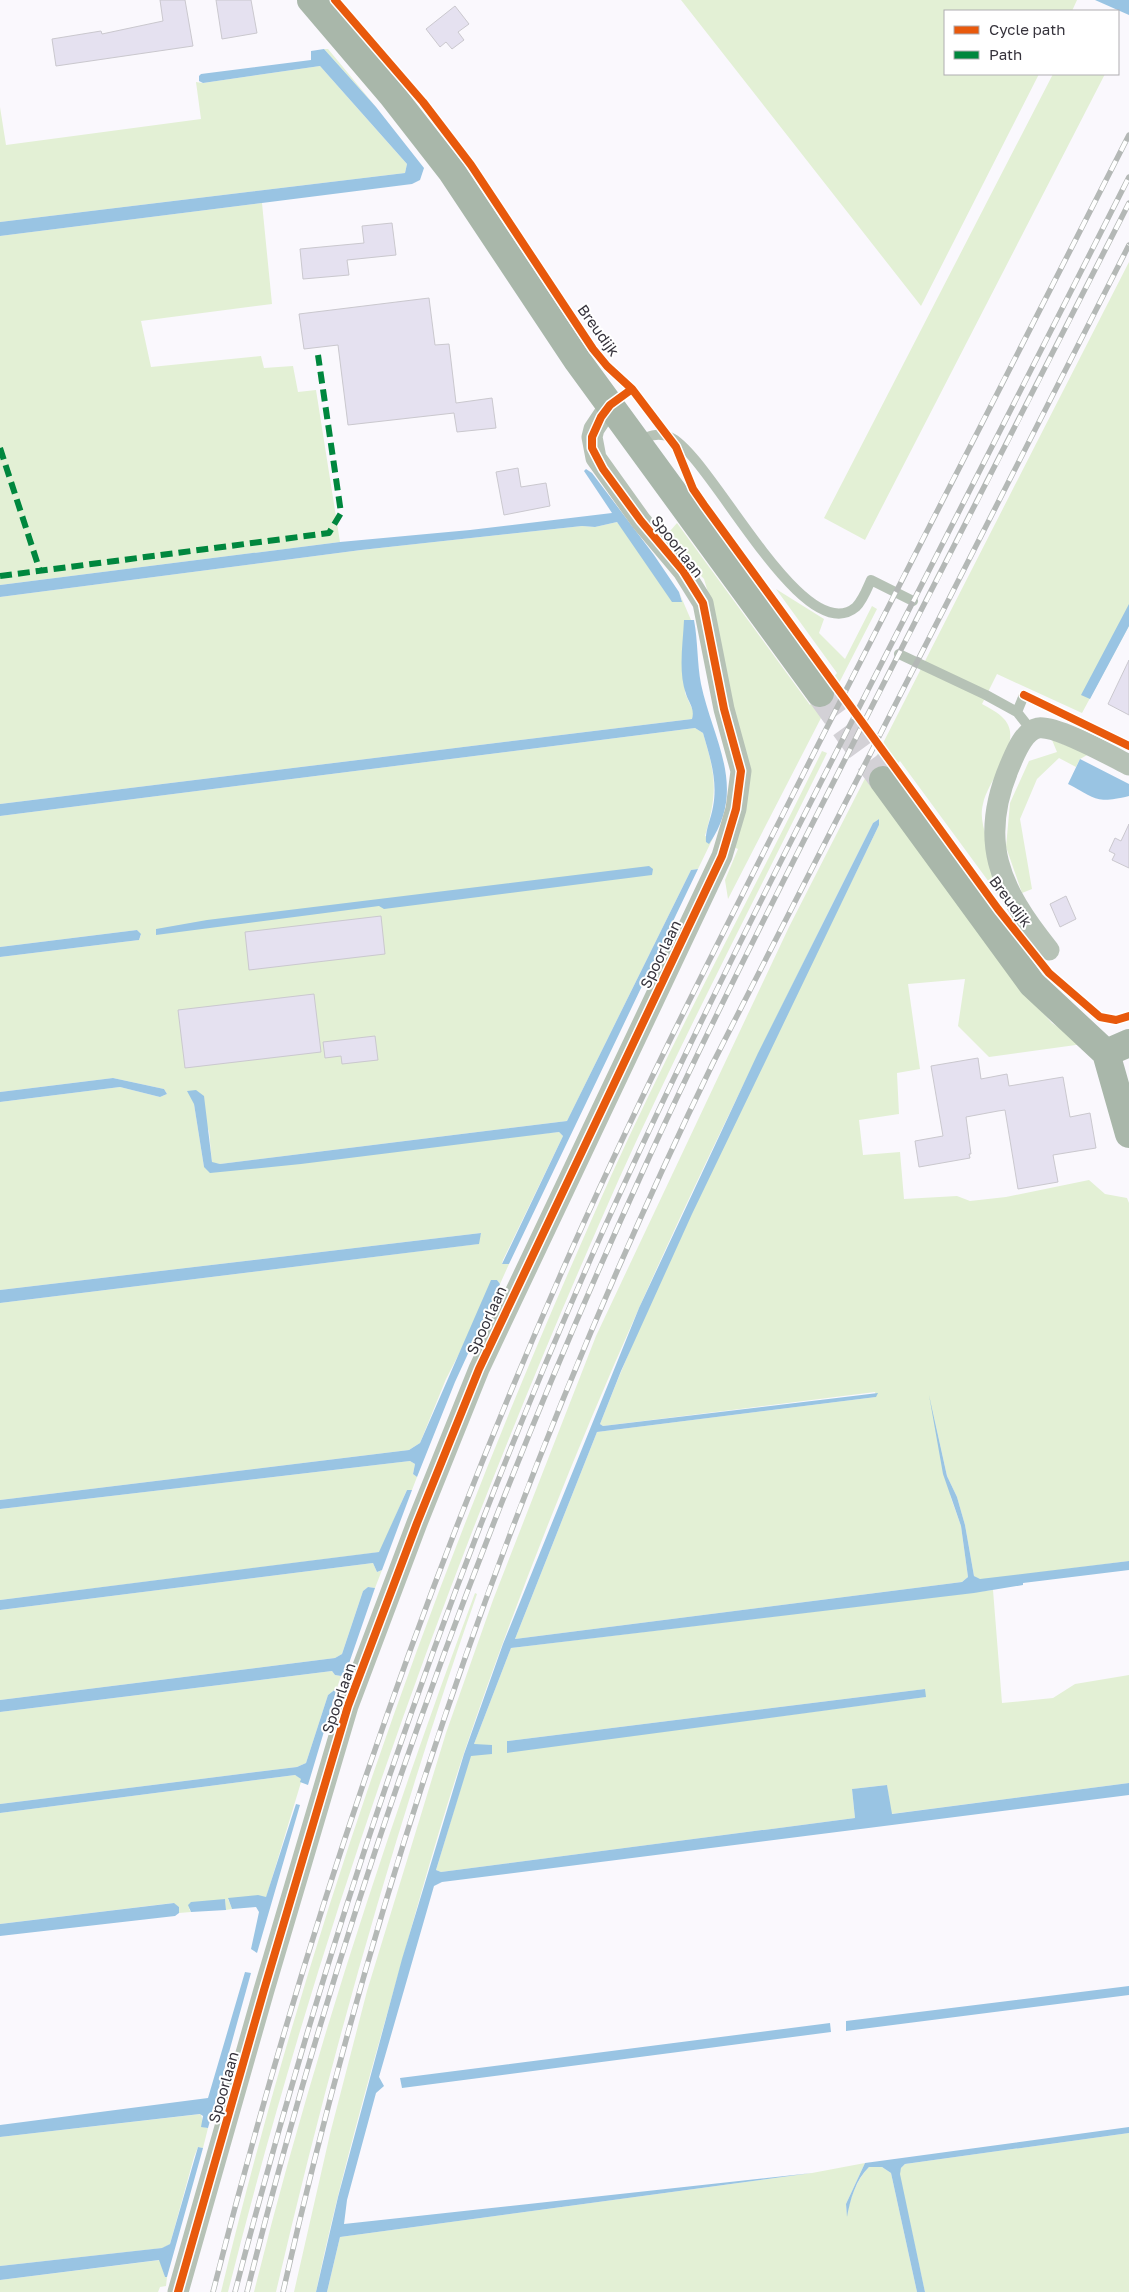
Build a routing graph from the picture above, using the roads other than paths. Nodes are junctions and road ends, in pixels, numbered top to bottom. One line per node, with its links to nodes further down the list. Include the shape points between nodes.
1 (311, 0): 2 (street, via 452,172)
2 (610, 405): 3 (street); 15 (street, Spoorlaan, via 594,429 592,448 604,470 703,603 724,709 741,770 736,809 722,856 479,1369 396,1578 348,1706)
3 (637, 442): 4 (lane, via 657,435 681,444 771,563 800,595 815,604 839,612 850,610 857,606 871,580); 6 (street)
4 (913, 601)
5 (899, 654): 8 (lane)
6 (820, 693)
7 (1024, 695): 8 (lane)
8 (1017, 712): 9 (lane)
9 (1032, 731): 10 (street, via 1048,729); 12 (street, via 1017,750 998,799 995,845 1009,894)
10 (1129, 765)
11 (883, 780): 13 (street, via 1032,984)
12 (1049, 950)
13 (1118, 1048): 14 (street)
14 (1129, 1134)
15 (178, 2292)

